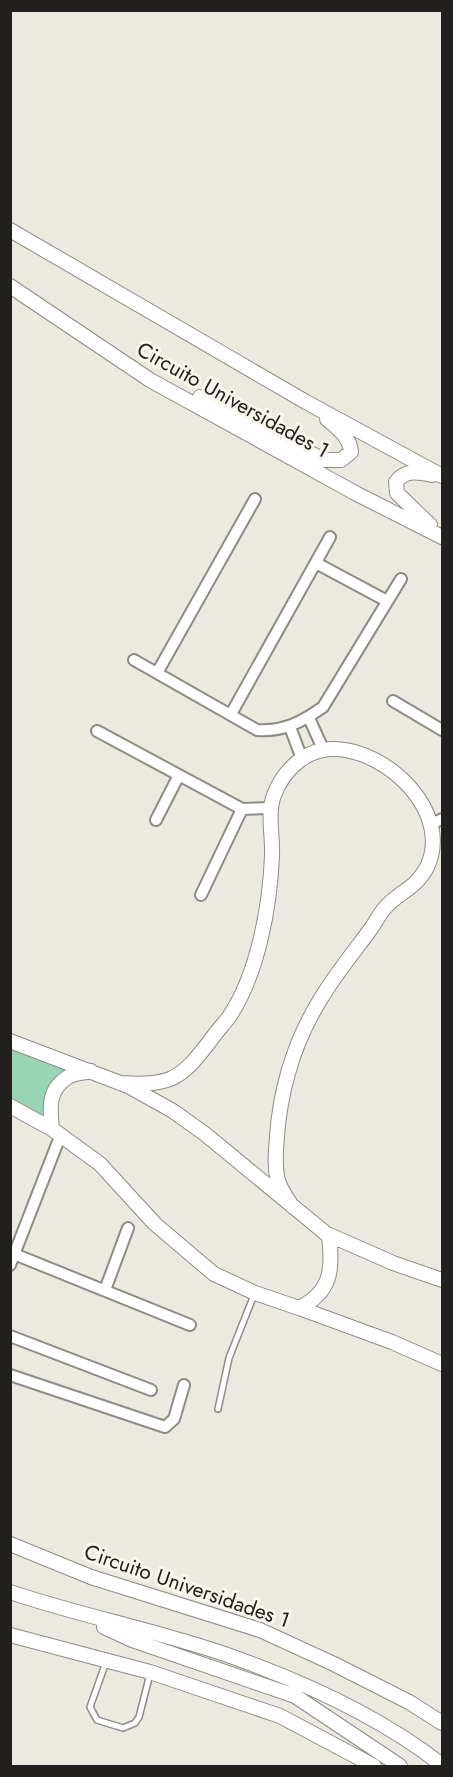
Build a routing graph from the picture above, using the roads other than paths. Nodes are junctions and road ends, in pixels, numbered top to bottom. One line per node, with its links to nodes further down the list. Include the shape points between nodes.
1 (10, 230): 4 (main road, Circuito Universidades 1)
2 (10, 286): 3 (main road, Circuito Universidades 1)
3 (150, 380): 4 (main road, via 177,385 324,460 346,458 351,452 346,437); 8 (main road, Circuito Universidades 1)
4 (306, 402): 5 (main road, Circuito Universidades 1)
5 (442, 477): 8 (main road, via 405,473 395,488)
6 (255, 498): 13 (street)
7 (330, 537): 9 (street)
8 (442, 537)
9 (316, 563): 11 (street); 15 (street)
10 (401, 579): 11 (street)
11 (387, 601): 16 (street, via 323,707)
12 (134, 660): 13 (street)
13 (157, 673): 15 (street)
14 (393, 701): 19 (street)
15 (231, 714): 17 (street, via 258,730)
16 (309, 718): 17 (street); 20 (street)
17 (290, 727): 21 (street)
18 (97, 730): 22 (street)
19 (442, 730)
20 (323, 749): 21 (main road); 26 (main road, via 351,750 390,769 416,793)
21 (302, 759): 23 (main road, via 281,780)
22 (179, 775): 24 (street); 25 (street)
23 (272, 808): 24 (street); 30 (main road, via 272,856 262,930 231,1014 179,1074 148,1085)
24 (242, 809): 27 (street)
25 (156, 820)
26 (437, 821): 33 (main road, via 433,849 416,885 383,910 324,994 302,1035 281,1100 275,1156 278,1181)
27 (201, 895)
28 (10, 1041): 29 (main road)
29 (91, 1071): 30 (main road); 32 (main road, via 68,1077 56,1090 50,1102)
30 (120, 1083): 33 (main road, via 205,1134)
31 (10, 1106): 32 (main road)
32 (56, 1132): 36 (street); 39 (main road, via 100,1164 186,1252 214,1274)
33 (293, 1207): 35 (main road)
34 (128, 1228): 38 (street)
35 (325, 1233): 37 (main road); 40 (main road, via 329,1236 332,1263 325,1287 310,1303)
36 (12, 1259): 38 (street)
37 (442, 1280)
38 (105, 1290): 41 (street)
39 (255, 1293): 40 (main road); 47 (lane, via 229,1358)
40 (299, 1308): 43 (main road)
41 (190, 1325)
42 (10, 1336): 46 (street)
43 (442, 1364)
44 (10, 1375): 45 (street, via 165,1427 174,1419)
45 (184, 1385)
46 (151, 1390)
47 (218, 1409)
48 (10, 1543): 54 (main road, Circuito Universidades 1, via 91,1577 260,1630 409,1702)
49 (10, 1592): 50 (main road)
50 (67, 1610): 55 (main road, via 232,1657 320,1692 389,1729); 57 (main road, via 132,1640 295,1696)
51 (10, 1635): 52 (main road)
52 (106, 1662): 53 (main road); 53 (lane, via 90,1707 97,1720 123,1728 139,1718)
53 (150, 1672): 56 (main road, via 280,1716)
54 (442, 1723)
55 (442, 1765)
56 (374, 1767)
57 (400, 1767)

